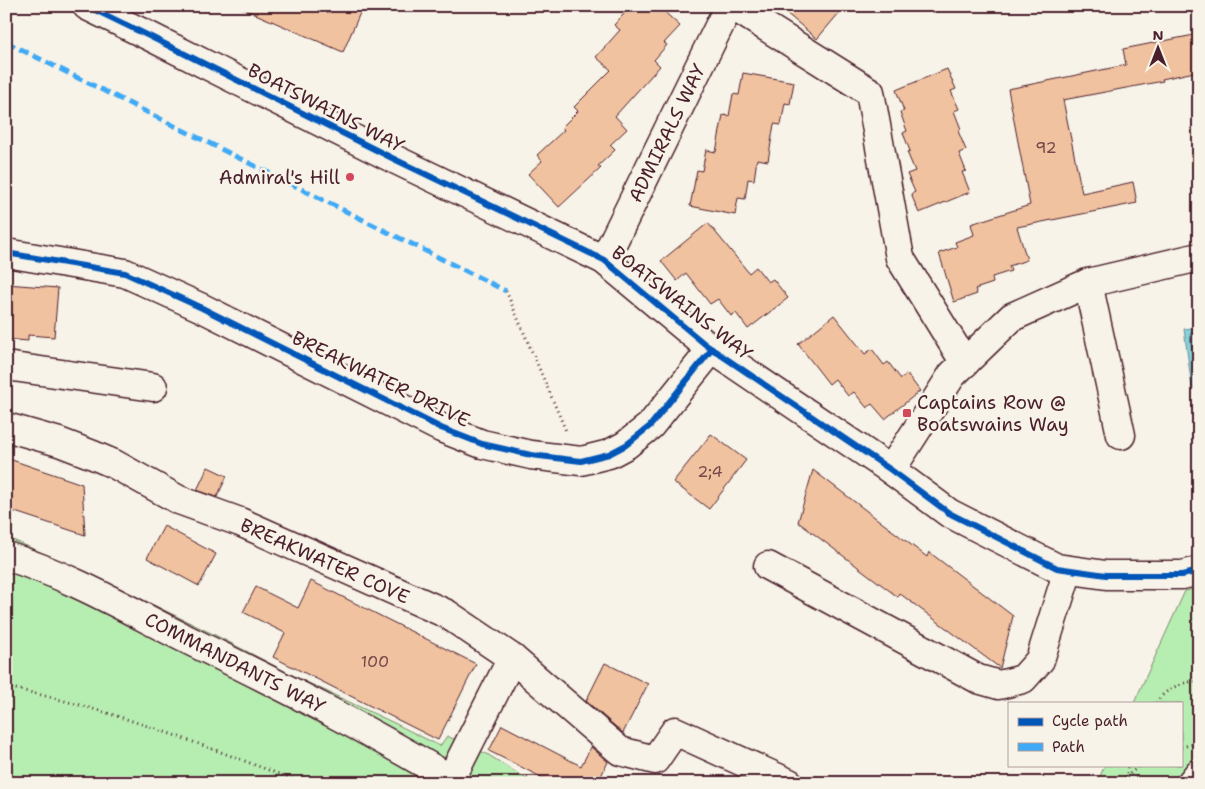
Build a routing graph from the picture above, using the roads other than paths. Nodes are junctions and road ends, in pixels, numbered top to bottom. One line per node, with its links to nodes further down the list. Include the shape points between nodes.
1 (87, 6): 5 (main road, BOATSWAINS WAY)
2 (722, 10): 5 (main road, ADMIRALS WAY); 8 (main road, via 870,92 900,258)
3 (6, 253): 7 (main road, BREAKWATER DRIVE, via 125,273 441,428 482,444 531,455 579,460 609,454 650,426)
4 (1199, 257): 6 (main road)
5 (604, 260): 7 (main road, BOATSWAINS WAY)
6 (1088, 283): 8 (main road, via 1012,318); 12 (main road)
7 (712, 350): 13 (main road, BOATSWAINS WAY)
8 (965, 362): 13 (main road, via 952,375)
9 (6, 366): 10 (main road)
10 (153, 387)
11 (6, 427): 18 (main road, BREAKWATER COVE, via 93,455 178,500 240,522 447,614)
12 (1121, 435)
13 (891, 470): 16 (main road, BOATSWAINS WAY, via 949,513 1056,568)
14 (6, 556): 20 (main road, COMMANDANTS WAY, via 61,577 280,685 389,742)
15 (768, 566): 16 (main road, via 978,679 999,685 1023,679 1040,660)
16 (1068, 570): 17 (main road, BOATSWAINS WAY, via 1106,575 1182,575)
17 (1199, 571)
18 (512, 658): 20 (main road); 21 (main road, BREAKWATER COVE, via 620,751 656,760 675,731)
19 (1199, 773): 22 (main road)
20 (454, 781)
21 (789, 783)
22 (1191, 783)

